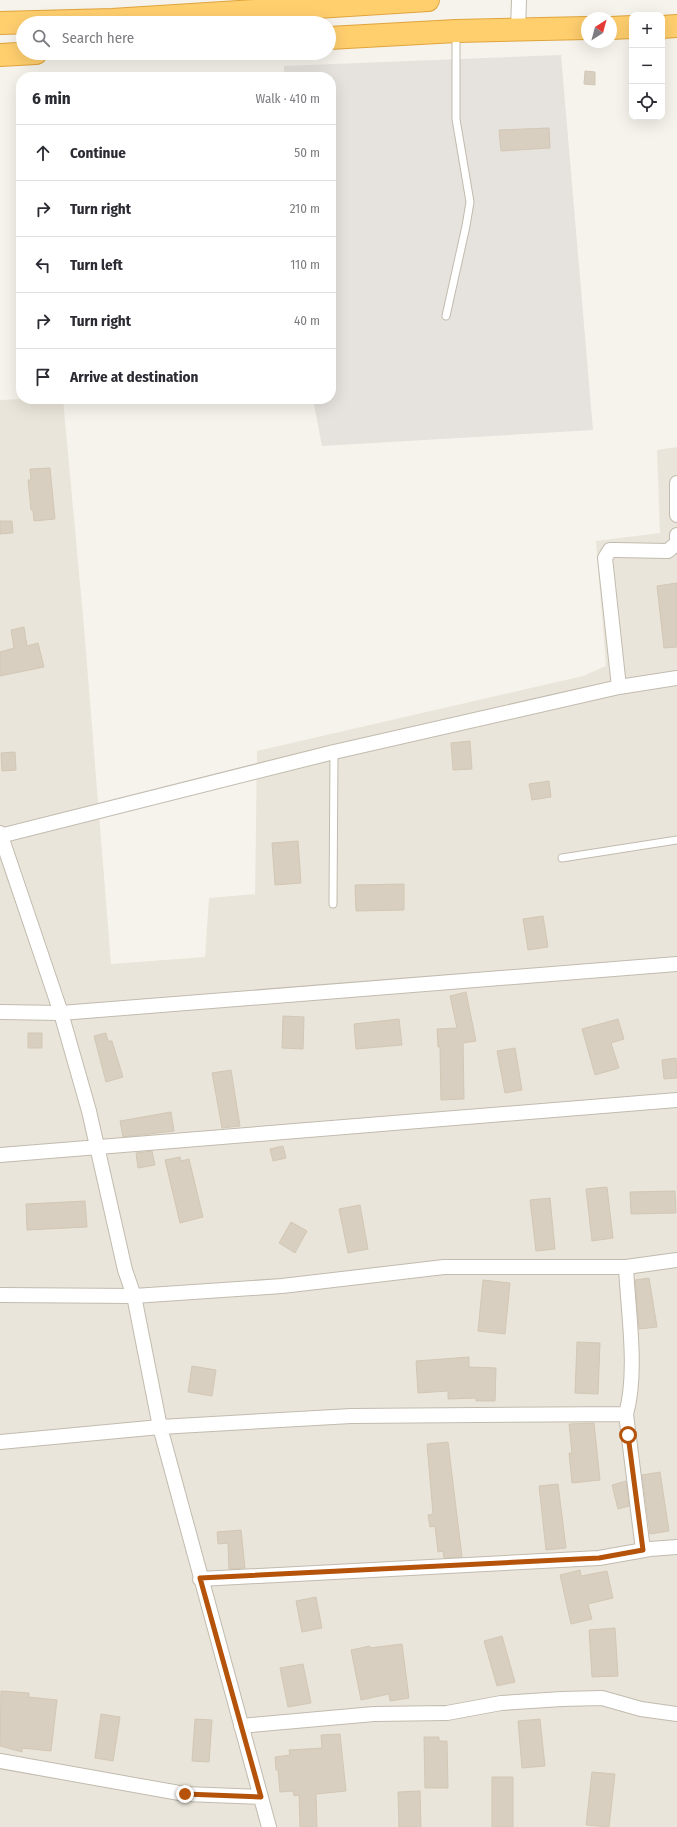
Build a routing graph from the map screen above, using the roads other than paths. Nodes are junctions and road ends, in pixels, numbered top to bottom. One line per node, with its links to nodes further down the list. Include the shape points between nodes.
1 (428, 0): 3 (highway)
2 (519, 0): 12 (street)
3 (376, 2): 4 (highway)
4 (171, 16)
5 (16, 23): 6 (highway)
6 (0, 24)
7 (677, 26): 9 (highway)
8 (629, 27): 11 (highway)
9 (665, 27)
10 (581, 28): 12 (highway)
11 (617, 28)
12 (518, 30): 13 (highway)
13 (456, 31): 14 (highway); 17 (lane, via 456,119 470,202)
14 (336, 38)
15 (16, 54): 16 (highway)
16 (0, 55)
17 (446, 316)
18 (677, 483): 19 (street)
19 (677, 515)
20 (677, 535): 22 (street, via 676,542 668,551 610,550 605,558)
21 (677, 678): 22 (street)
22 (619, 687): 23 (street)
23 (334, 752): 24 (street); 27 (lane)
24 (0, 835): 30 (street)
25 (677, 840): 26 (lane)
26 (562, 858)
27 (333, 904)
28 (677, 964): 30 (street)
29 (0, 1012): 30 (street)
30 (62, 1013): 32 (street)
31 (677, 1100): 32 (street)
32 (97, 1148): 33 (street); 37 (street, via 125,1270)
33 (0, 1155)
34 (677, 1260): 35 (street)
35 (626, 1267): 37 (street, via 444,1267 282,1286); 38 (street, via 631,1382 631,1397)
36 (0, 1295): 37 (street)
37 (134, 1296): 39 (street)
38 (626, 1414): 39 (street, via 351,1416); 42 (street)
39 (160, 1427): 40 (street); 43 (street)
40 (0, 1442)
41 (677, 1547): 42 (street)
42 (643, 1550): 43 (street, via 599,1558)
43 (200, 1578): 45 (street)
44 (677, 1714): 45 (street, via 641,1709 602,1698 562,1699 501,1703 447,1713 374,1714)
45 (241, 1726): 47 (street)
46 (0, 1761): 47 (street, via 185,1794)
47 (261, 1797): 48 (street)
48 (269, 1827)

